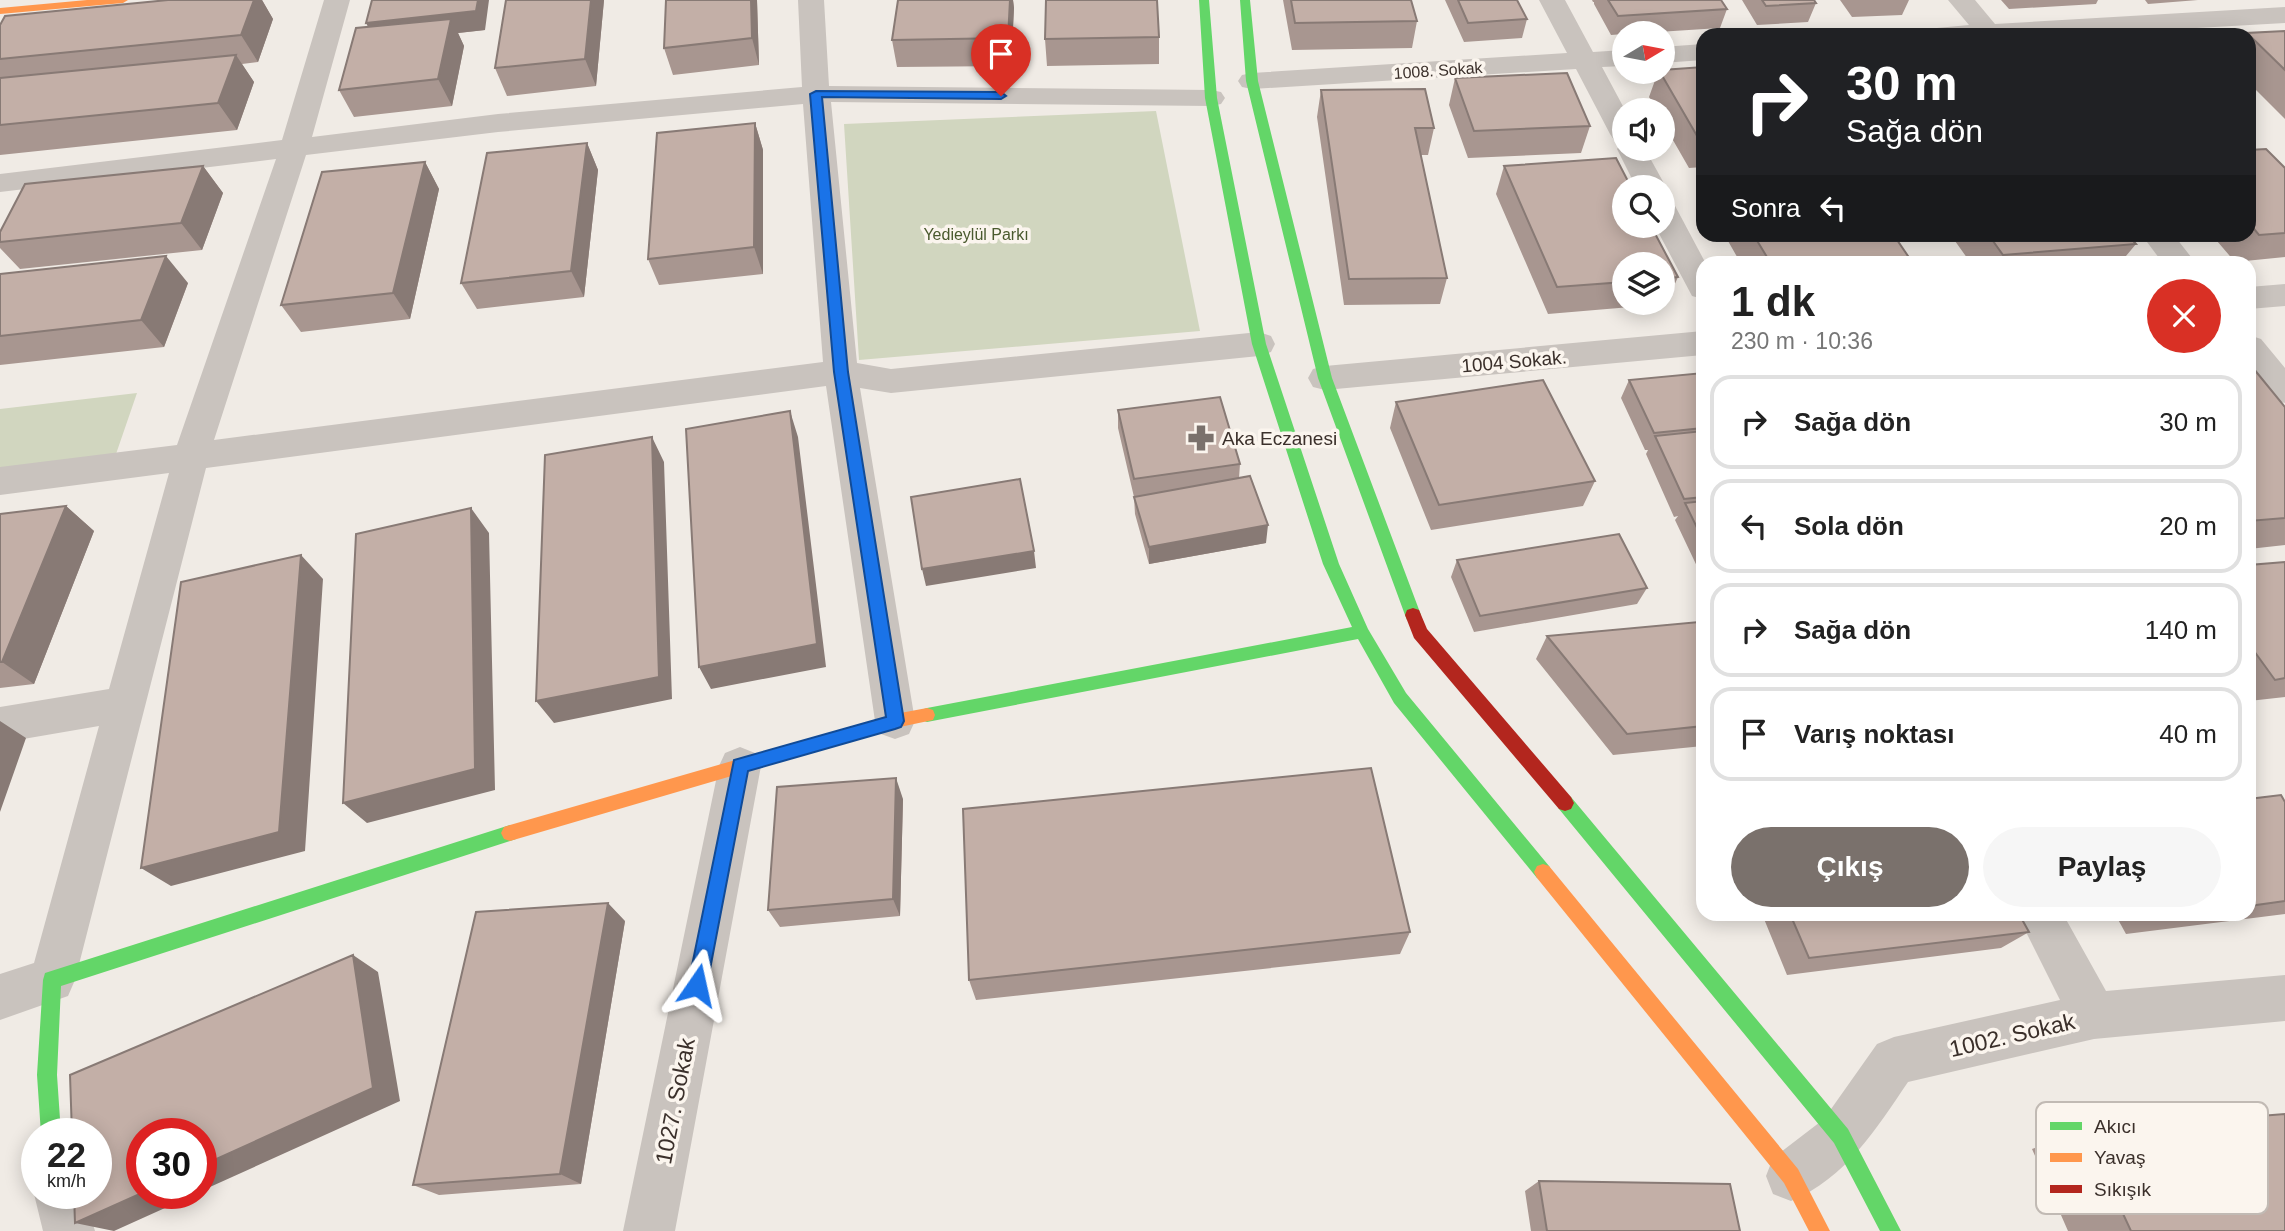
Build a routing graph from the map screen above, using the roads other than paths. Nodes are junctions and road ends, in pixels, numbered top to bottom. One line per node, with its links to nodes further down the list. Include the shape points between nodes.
1 (123, 0): 8 (main road)
2 (337, 0): 20 (street)
3 (811, 0): 17 (street)
4 (1203, 0): 18 (main road)
5 (1245, 0): 16 (main road)
6 (1552, 0): 15 (street)
7 (1961, 0): 10 (street)
8 (0, 11)
9 (2285, 15): 11 (street)
10 (1986, 28)
11 (2072, 28)
12 (1696, 53): 13 (street)
13 (1675, 54)
14 (1612, 59): 15 (street, 1008. Sokak)
15 (1586, 61): 16 (street, 1008. Sokak); 19 (street)
16 (1252, 82): 32 (main road)
17 (816, 94): 18 (street); 20 (street, via 498,123); 31 (street)
18 (1212, 98): 28 (main road)
19 (1612, 111)
20 (294, 148): 21 (street); 34 (street)
21 (0, 183)
22 (1675, 234): 25 (street)
23 (2163, 242): 24 (street)
24 (2174, 256)
25 (1696, 275)
26 (2285, 295): 27 (street)
27 (2256, 297)
28 (1259, 344): 31 (street, via 891,381); 36 (main road, via 1331,564)
29 (1696, 344): 32 (street, 1004 Sokak.)
30 (2256, 356): 33 (street)
31 (841, 372): 34 (street); 38 (street)
32 (1325, 378): 47 (main road, via 1420,633)
33 (2285, 391)
34 (191, 456): 35 (street); 37 (street)
35 (0, 481)
36 (1363, 632): 38 (main road); 48 (main road, via 1400,698)
37 (125, 704): 39 (street); 42 (street)
38 (895, 721): 40 (main road)
39 (0, 726)
40 (740, 765): 42 (main road, via 580,811); 51 (street, 1027. Sokak)
41 (2043, 921): 45 (street)
42 (52, 980): 43 (street); 46 (main road, via 47,1075)
43 (0, 997)
44 (2285, 998): 45 (street, 1002. Sokak)
45 (2094, 1016): 47 (street, 1002. Sokak, via 1894,1061)
46 (50, 1118)
47 (1841, 1136): 48 (street, 1002. Sokak); 53 (main road)
48 (1791, 1176): 52 (main road)
49 (63, 1209): 50 (street)
50 (69, 1231)
51 (649, 1231)
52 (1820, 1231)
53 (1891, 1231)

